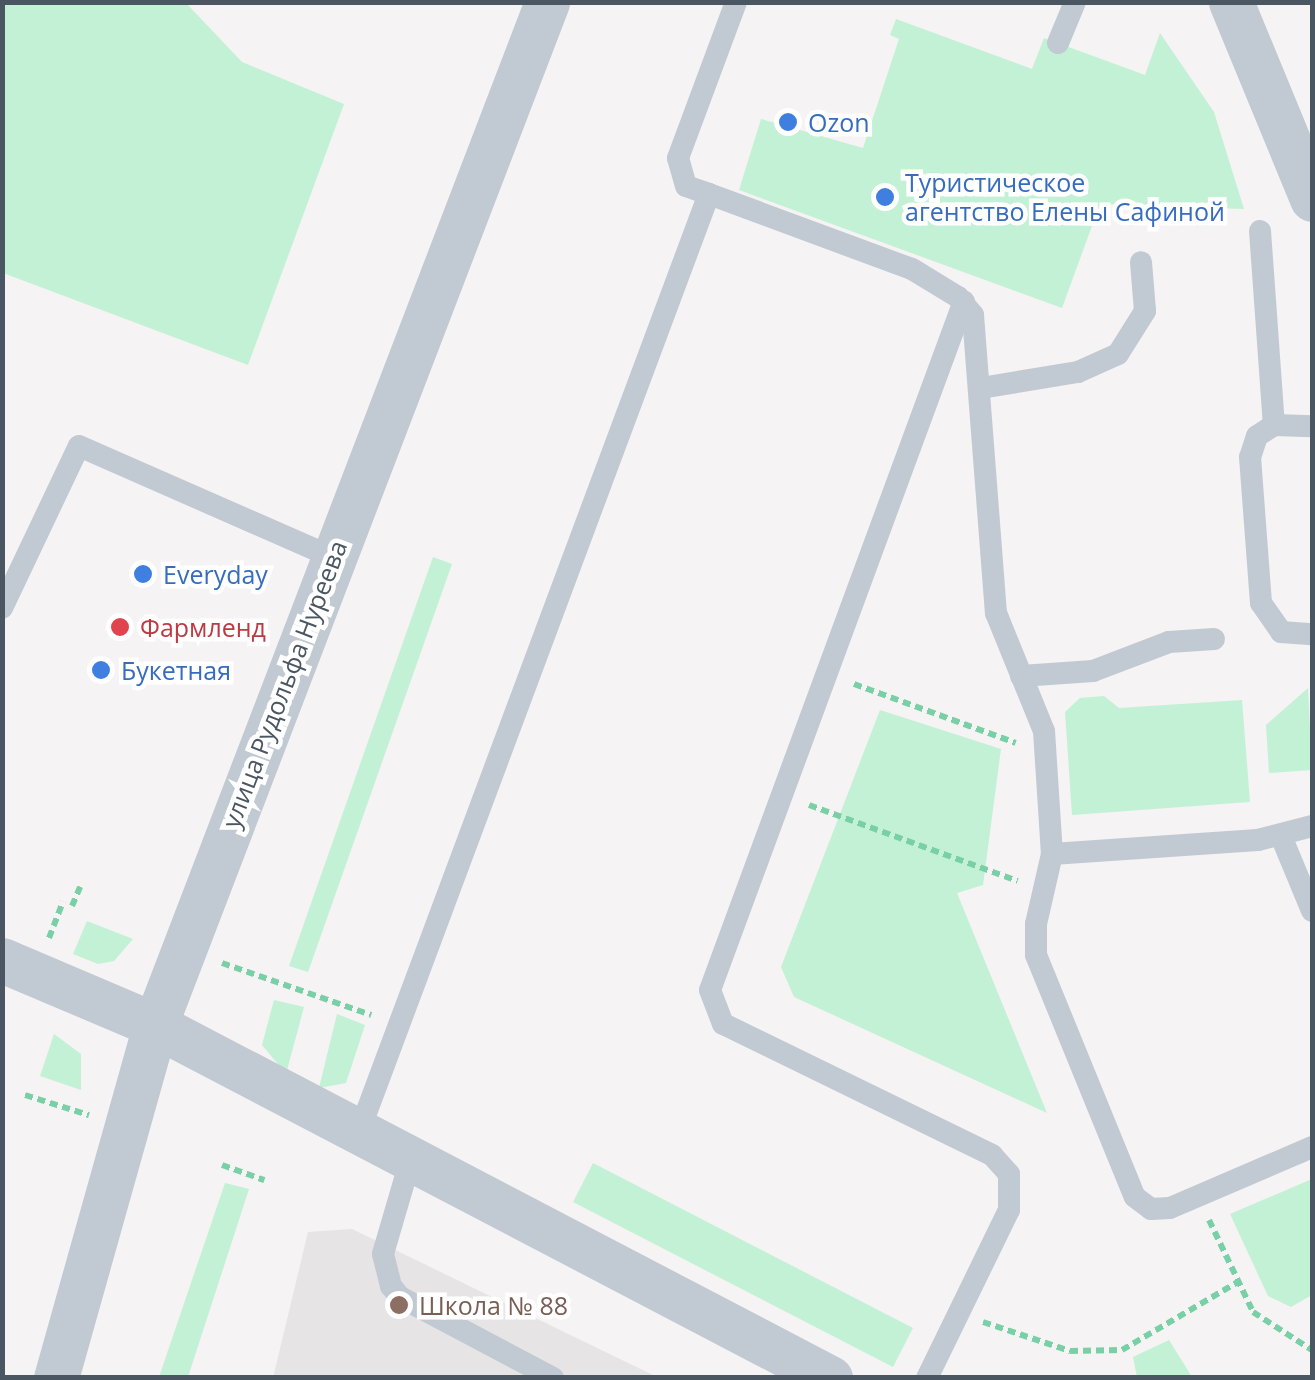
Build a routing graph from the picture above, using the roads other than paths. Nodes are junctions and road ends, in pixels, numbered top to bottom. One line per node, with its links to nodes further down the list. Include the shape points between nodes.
1 (547, 2): 14 (street, улица Рудольфа Нуреева)
2 (736, 2): 6 (lane, via 678,158 686,186)
3 (1076, 2): 5 (lane)
4 (1231, 2): 7 (street)
5 (1058, 43)
6 (709, 194): 10 (lane, via 912,270); 25 (lane)
7 (1312, 200)
8 (1260, 231): 12 (lane)
9 (1141, 262): 11 (lane, via 1145,311 1118,354 1078,372)
10 (964, 301): 11 (lane, via 976,326); 31 (lane, via 712,977 712,1000 723,1024 1002,1163 1012,1199)
11 (982, 388): 18 (lane, via 996,614)
12 (1274, 424): 13 (lane); 16 (lane, via 1257,436 1250,457 1260,603 1280,632)
13 (1312, 426)
14 (332, 557): 15 (lane, via 79,446); 24 (street, улица Рудольфа Нуреева)
15 (2, 608)
16 (1312, 634)
17 (1214, 639): 18 (lane, via 1169,642 1093,671)
18 (1021, 676): 21 (lane, via 1038,710 1046,754)
19 (1312, 826): 20 (lane)
20 (1281, 836): 21 (lane); 22 (lane)
21 (1052, 854): 26 (lane, via 1036,955 1135,1197 1160,1210)
22 (1312, 911)
23 (24, 954): 24 (street)
24 (155, 1025): 25 (street); 28 (street, улица Рудольфа Нуреева)
25 (359, 1132): 27 (street)
26 (1312, 1147)
27 (411, 1158): 29 (lane, via 383,1254 391,1286 400,1298); 30 (street)
28 (56, 1378)
29 (553, 1378)
30 (830, 1378)
31 (927, 1378)

